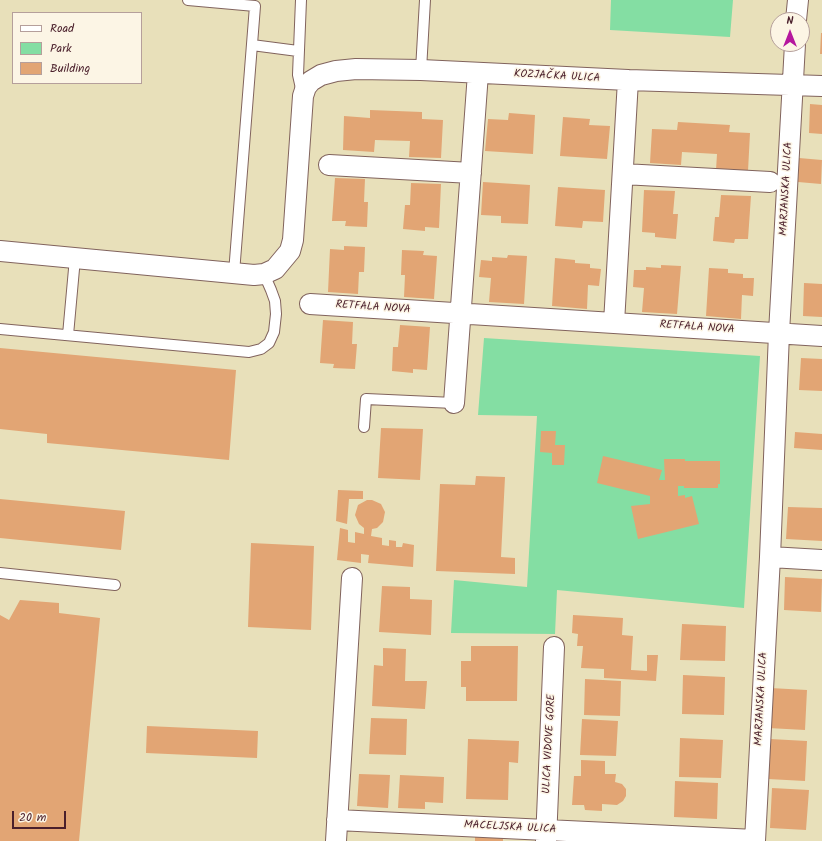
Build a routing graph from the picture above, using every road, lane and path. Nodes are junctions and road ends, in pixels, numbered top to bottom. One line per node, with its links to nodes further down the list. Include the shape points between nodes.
1 (188, 0): 6 (lane, via 255,6)
2 (302, 0): 7 (lane)
3 (425, 0): 9 (lane)
4 (798, 0): 5 (street)
5 (797, 12)
6 (252, 45): 7 (lane); 21 (lane)
7 (298, 51): 14 (lane, via 298,75)
8 (794, 52): 12 (street, MARJANSKA ULICA)
9 (420, 70): 10 (street, KOZJAČKA ULICA); 14 (street, KOZJAČKA ULICA, via 336,71 311,81)
10 (478, 73): 11 (street, KOZJAČKA ULICA); 16 (street)
11 (628, 80): 12 (street, KOZJAČKA ULICA); 17 (street)
12 (792, 86): 13 (street, KOZJAČKA ULICA); 27 (street, MARJANSKA ULICA)
13 (822, 86)
14 (303, 96): 22 (street, via 293,240 284,260 275,269)
15 (329, 165): 16 (street)
16 (471, 173): 24 (street)
17 (622, 174): 18 (street); 25 (street)
18 (770, 182)
19 (0, 251): 20 (street)
20 (75, 258): 21 (street); 28 (lane)
21 (234, 273): 22 (street)
22 (264, 274): 28 (lane, via 275,301 276,314 274,332 269,343 261,349 249,352)
23 (310, 304): 24 (street, RETFALA NOVA)
24 (461, 314): 25 (street, RETFALA NOVA); 30 (street)
25 (614, 323): 27 (street, RETFALA NOVA)
26 (0, 329): 28 (lane)
27 (779, 333): 29 (street); 32 (street, MARJANSKA ULICA)
28 (68, 335)
29 (822, 336)
30 (454, 403): 31 (lane, via 366,399)
31 (364, 427)
32 (770, 557): 33 (street); 40 (street, MARJANSKA ULICA)
33 (822, 560)
34 (0, 573): 36 (lane)
35 (352, 578): 38 (street)
36 (115, 585)
37 (554, 647): 39 (street, ULICA VIDOVE GORE)
38 (337, 820): 39 (street, MACELJSKA ULICA); 41 (street)
39 (546, 835): 40 (street, MACELJSKA ULICA)
40 (755, 840)
41 (336, 841)

